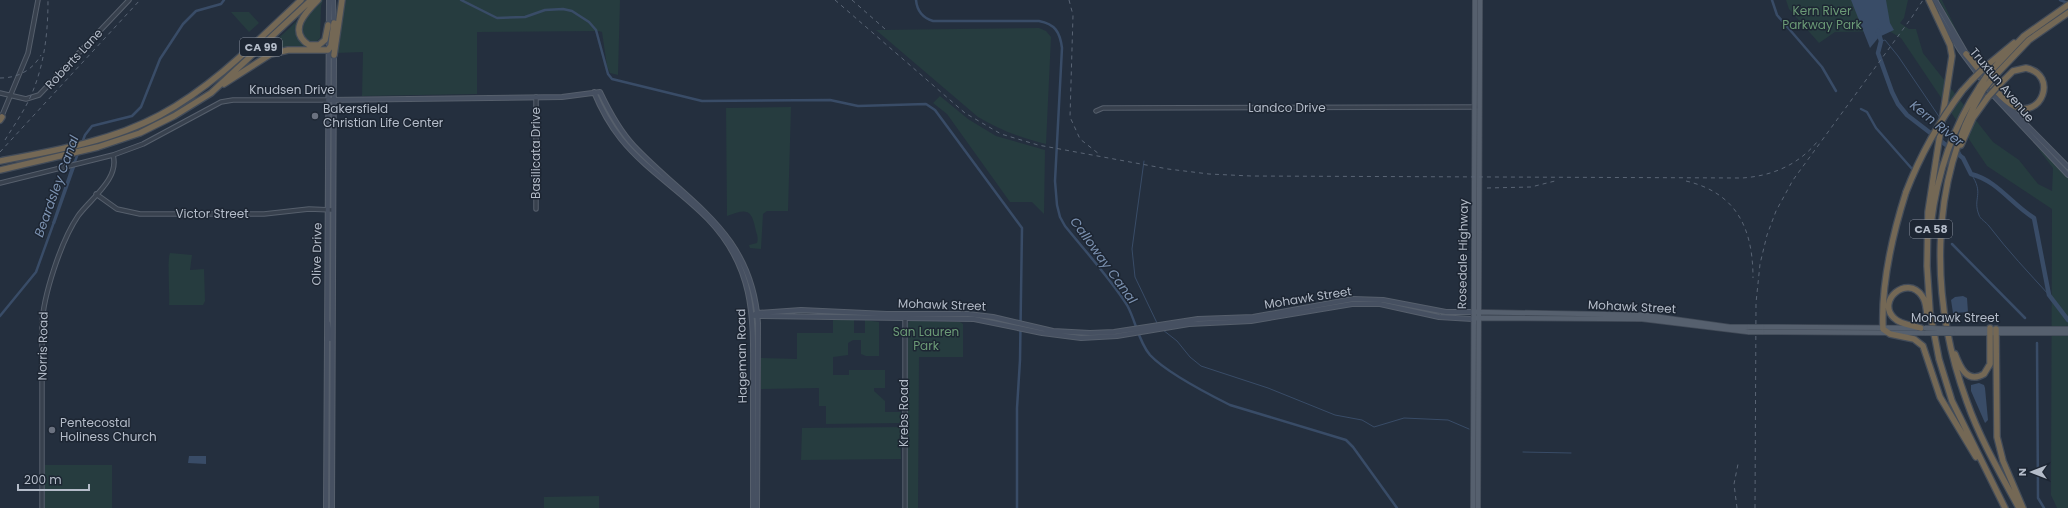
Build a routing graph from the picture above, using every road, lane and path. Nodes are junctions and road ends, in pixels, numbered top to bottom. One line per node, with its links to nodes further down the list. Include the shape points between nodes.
1 (38, 0): 28 (street, via 28,53)
2 (128, 0): 28 (street, Roberts Lane, via 39,95 26,99)
3 (296, 0): 20 (highway)
4 (302, 0): 20 (highway, CA 99)
5 (311, 0): 27 (highway, CA 99)
6 (318, 0): 16 (highway, via 301,18 300,36 309,45 319,45 325,40)
7 (329, 0): 16 (main road, Olive Drive)
8 (333, 0): 16 (main road, Olive Drive)
9 (342, 0): 22 (highway)
10 (1475, 0): 32 (main road, Rosedale Highway)
11 (1480, 0): 32 (main road, Rosedale Highway)
12 (1930, 0): 36 (main road, Truxtun Avenue, via 1972,67); 50 (highway, bridge, via 1952,58 1927,231)
13 (1935, 0): 21 (main road, Truxtun Avenue)
14 (2068, 5): 17 (highway, CA 58)
15 (2068, 13): 17 (highway, CA 58)
16 (331, 24): 19 (highway, via 331,46); 22 (main road, Olive Drive)
17 (2043, 26): 18 (highway, CA 58); 23 (highway, CA 58)
18 (2024, 36): 23 (highway, CA 58); 68 (highway, bridge, via 2005,49 1962,91 1929,142 1906,192 1897,223 1885,290)
19 (328, 50): 27 (highway, via 288,50 271,54); 30 (main road, Olive Drive)
20 (243, 53): 40 (highway, CA 99, via 209,84 160,115 89,142)
21 (1966, 54): 33 (highway, bridge, via 2002,95 2016,107 2026,109 2034,106 2040,101 2044,91 2041,77 2034,71 2026,68 2013,71 1998,86 1988,97); 37 (main road, Truxtun Avenue, via 2001,100)
22 (334, 55): 31 (main road, Olive Drive)
23 (1990, 76): 33 (highway, CA 58, bridge)
24 (594, 92): 25 (main road, Knudsen Drive); 29 (main road, Knudsen Drive); 56 (main road, Hageman Road, via 608,120 628,148 702,213 730,247)
25 (600, 92): 56 (main road, Hageman Road, via 619,126 634,146 713,218 729,238 747,273)
26 (0, 93): 28 (street, Roberts Lane)
27 (211, 93): 42 (highway, CA 99, via 140,133 86,151)
28 (11, 96): 35 (street)
29 (536, 98): 31 (main road, Knudsen Drive); 48 (street, Basilicata Drive)
30 (328, 100): 31 (main road, Knudsen Drive); 38 (street, Knudsen Drive, via 226,101 143,144); 39 (main road, Olive Drive)
31 (334, 100): 43 (main road, Olive Drive)
32 (1477, 107): 34 (street, Landco Drive, via 1102,108); 52 (main road, Rosedale Highway); 53 (main road, Rosedale Highway)
33 (1972, 110): 50 (highway, CA 58, via 1954,135 1941,172 1931,223); 51 (highway, via 1948,181 1944,202 1941,246)
34 (1096, 111)
35 (1, 119)
36 (2036, 142): 37 (main road); 41 (main road, Truxtun Avenue)
37 (2054, 154): 41 (main road, Truxtun Avenue)
38 (113, 155): 45 (street, Knudsen Drive); 46 (street, Norris Road, via 115,163 112,172)
39 (328, 156): 43 (main road, via 330,171); 47 (main road, Olive Drive)
40 (0, 161)
41 (2066, 169): 44 (main road)
42 (0, 170)
43 (333, 174): 49 (main road, Olive Drive)
44 (2068, 174)
45 (0, 183)
46 (96, 194): 47 (street, Victor Street, via 117,209 140,214 264,214); 84 (street, Norris Road, via 70,230 44,308)
47 (328, 209): 49 (street, Victor Street); 63 (main road, Olive Drive)
48 (536, 209)
49 (333, 210): 77 (main road, Olive Drive)
50 (1928, 286): 80 (highway, via 1934,335)
51 (1943, 298): 70 (highway, via 1956,355 1967,375 1979,376 1988,368); 93 (highway, via 1950,344 1967,402 1981,436)
52 (1473, 312): 53 (main road, Mohawk Street); 61 (main road, Rosedale Highway); 66 (main road, Mohawk Street, via 1446,312 1383,300 1353,299 1253,317 1198,318)
53 (1479, 312): 55 (main road, Mohawk Street); 60 (main road, Rosedale Highway)
54 (940, 314): 56 (main road, Mohawk Street, via 801,310); 57 (main road); 59 (main road, Mohawk Street, via 976,314)
55 (1590, 314): 62 (main road, via 1570,316); 67 (main road, Mohawk Street, via 1646,315)
56 (756, 315): 57 (main road, Mohawk Street); 78 (main road, Hageman Road); 79 (main road, Hageman Road)
57 (904, 318): 58 (main road); 89 (street, Krebs Road)
58 (966, 318): 59 (main road); 64 (main road)
59 (996, 318): 64 (main road, Mohawk Street)
60 (1479, 318): 61 (main road, Mohawk Street); 62 (main road, Mohawk Street); 91 (main road, Rosedale Highway)
61 (1472, 319): 66 (main road, Mohawk Street, via 1438,317 1390,306 1356,303 1251,321); 90 (main road, Rosedale Highway)
62 (1570, 319): 67 (main road, Mohawk Street, via 1642,319)
63 (327, 322): 77 (main road); 85 (main road, Olive Drive)
64 (1019, 326): 72 (main road); 73 (main road, Mohawk Street)
65 (2068, 329): 71 (main road, Mohawk Street)
66 (1136, 330): 74 (main road, Mohawk Street); 76 (main road, Mohawk Street, via 1109,336)
67 (1749, 330): 68 (main road, Mohawk Street, bridge)
68 (1885, 330): 69 (main road, Mohawk Street); 83 (highway, via 1912,338 1923,346 1940,397)
69 (1924, 330): 70 (main road, Mohawk Street, bridge); 80 (highway, via 1900,322 1891,314 1890,302 1896,291 1910,288 1918,291 1923,297 1935,353)
70 (1993, 331): 71 (main road, Mohawk Street); 94 (highway, via 1997,437 2003,461)
71 (2054, 331): 75 (main road, Mohawk Street)
72 (1042, 333): 73 (main road); 76 (main road)
73 (1072, 333): 74 (main road, Mohawk Street)
74 (1101, 333): 76 (main road)
75 (2068, 333)
76 (1075, 338)
77 (332, 342): 86 (main road, Olive Drive)
78 (753, 350): 79 (main road); 81 (main road, Hageman Road)
79 (757, 376): 82 (main road, Hageman Road)
80 (1946, 385): 83 (highway)
81 (753, 425): 82 (main road, via 755,447); 87 (main road, Hageman Road)
82 (758, 451): 88 (main road, Hageman Road)
83 (1991, 481): 92 (highway)
84 (42, 508)
85 (326, 508)
86 (332, 508)
87 (752, 508)
88 (757, 508)
89 (905, 508)
90 (1473, 508)
91 (1478, 508)
92 (2005, 508)
93 (2019, 508)
94 (2023, 508)

